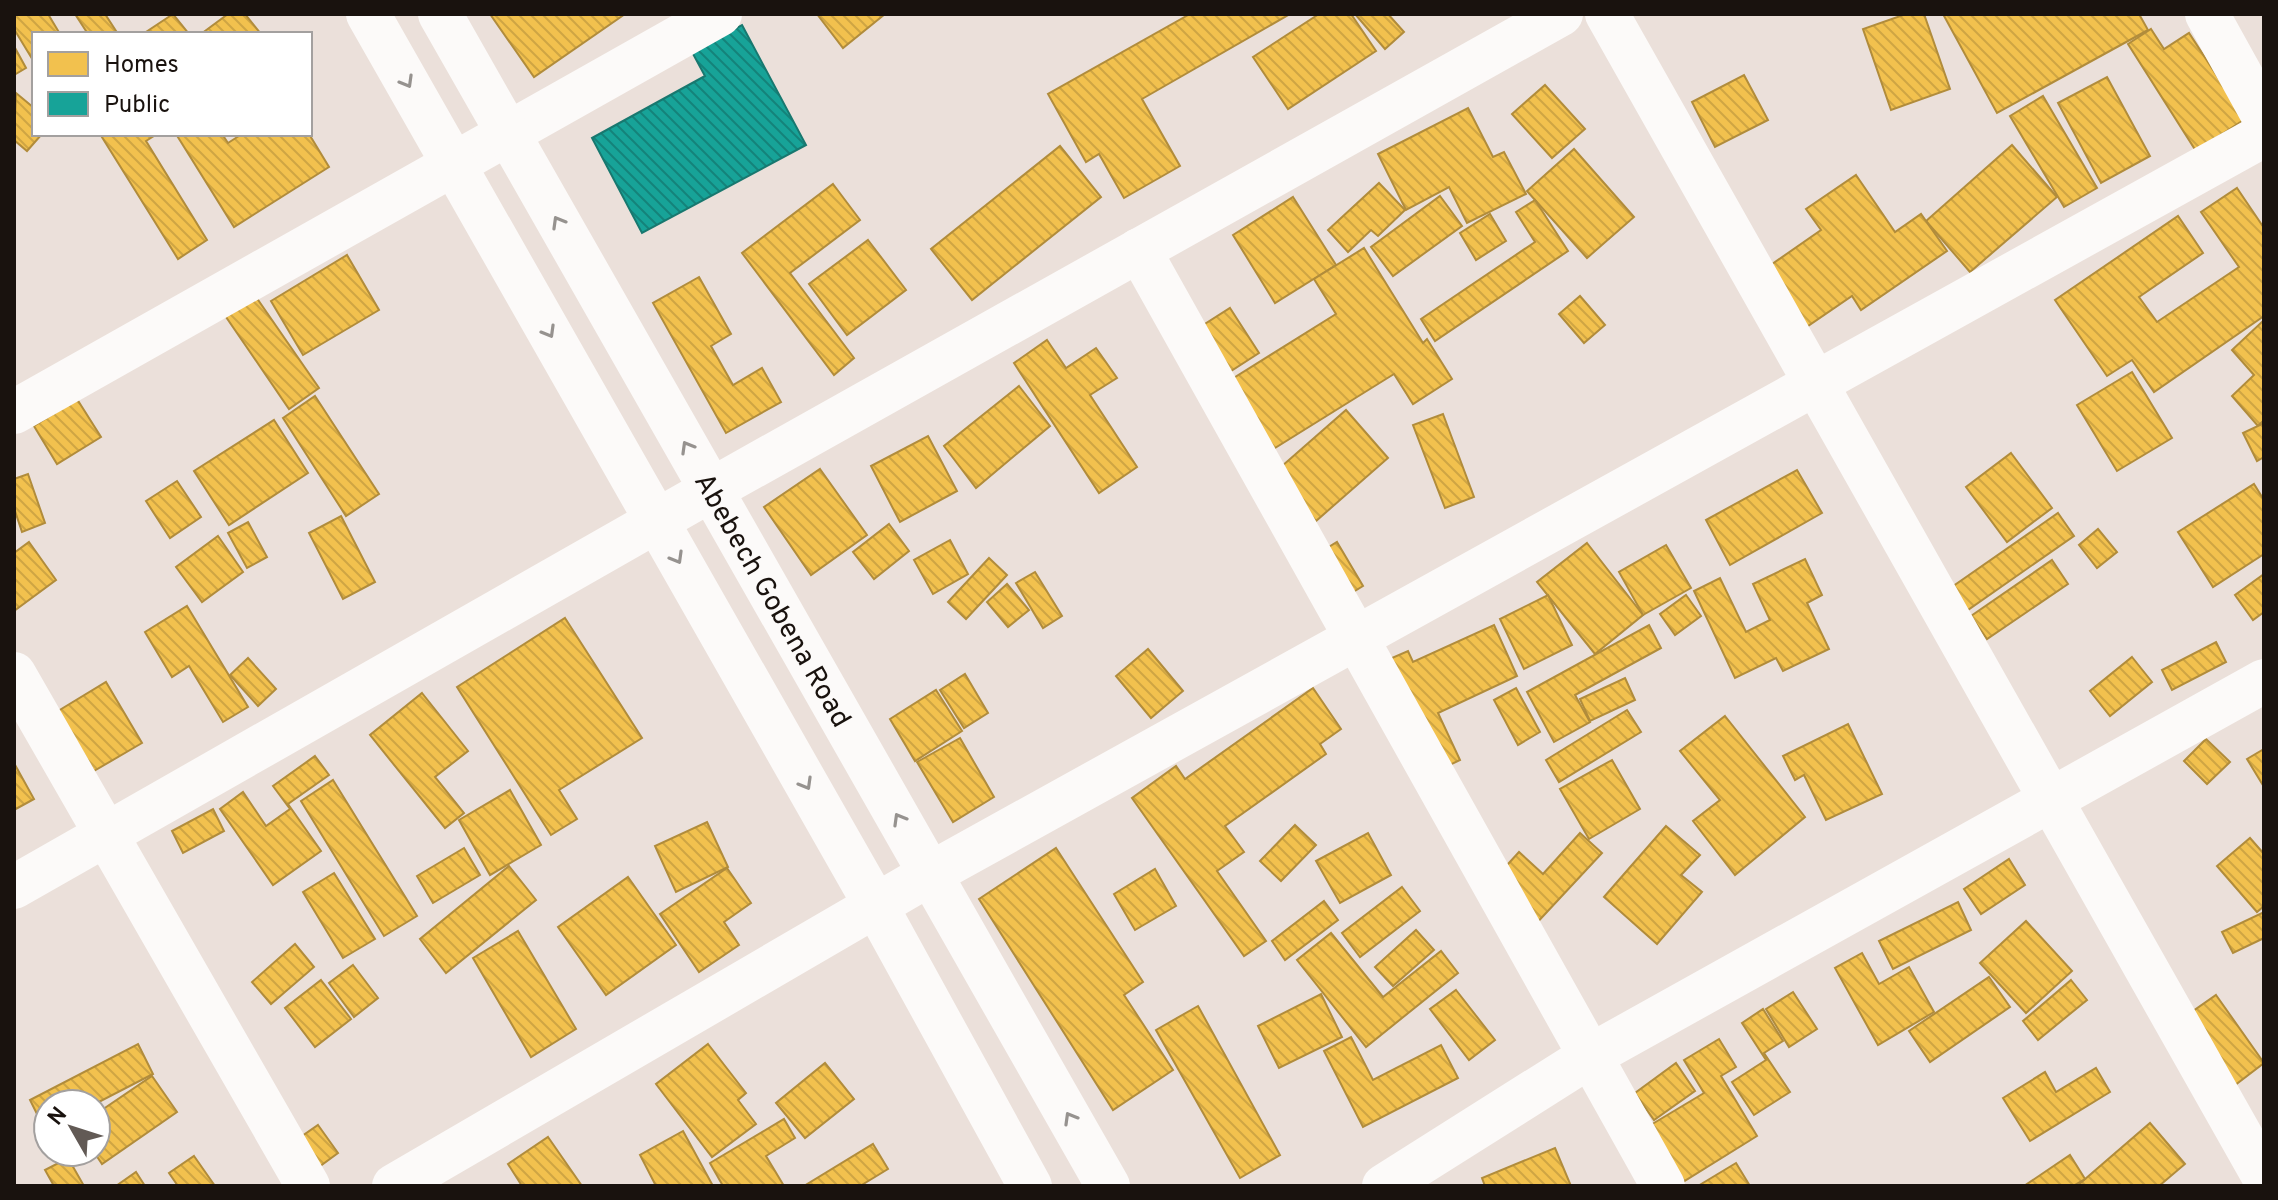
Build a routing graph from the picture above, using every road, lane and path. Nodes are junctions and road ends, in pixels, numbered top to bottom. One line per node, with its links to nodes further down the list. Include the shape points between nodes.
1 (368, 14): 10 (street, one-way to 10)
2 (440, 14): 8 (street, Abebech Gobena Road)
3 (720, 14): 8 (street)
4 (1561, 14): 11 (street)
5 (1607, 14): 12 (street)
6 (2207, 14): 7 (street)
7 (2264, 117)
8 (508, 133): 10 (street); 14 (street, Abebech Gobena Road, one-way to 8)
9 (2264, 135): 12 (street)
10 (453, 164): 13 (street); 15 (street, one-way to 15)
11 (1139, 250): 14 (street); 16 (street)
12 (1816, 383): 16 (street); 19 (street)
13 (14, 412)
14 (711, 490): 15 (street); 21 (street, Abebech Gobena Road, one-way to 14)
15 (656, 521): 20 (street); 23 (street, one-way to 23)
16 (1356, 638): 21 (street); 24 (street)
17 (14, 674): 20 (street)
18 (2264, 681): 19 (street)
19 (2051, 799): 24 (street); 25 (street)
20 (106, 835): 22 (street); 26 (street)
21 (930, 874): 23 (street); 29 (street, Abebech Gobena Road, one-way to 21)
22 (14, 887)
23 (876, 906): 27 (street); 28 (street)
24 (1590, 1056): 30 (street); 31 (street)
25 (2264, 1177)
26 (308, 1186)
27 (394, 1186)
28 (1030, 1186)
29 (1108, 1186)
30 (1384, 1186)
31 (1663, 1186)

